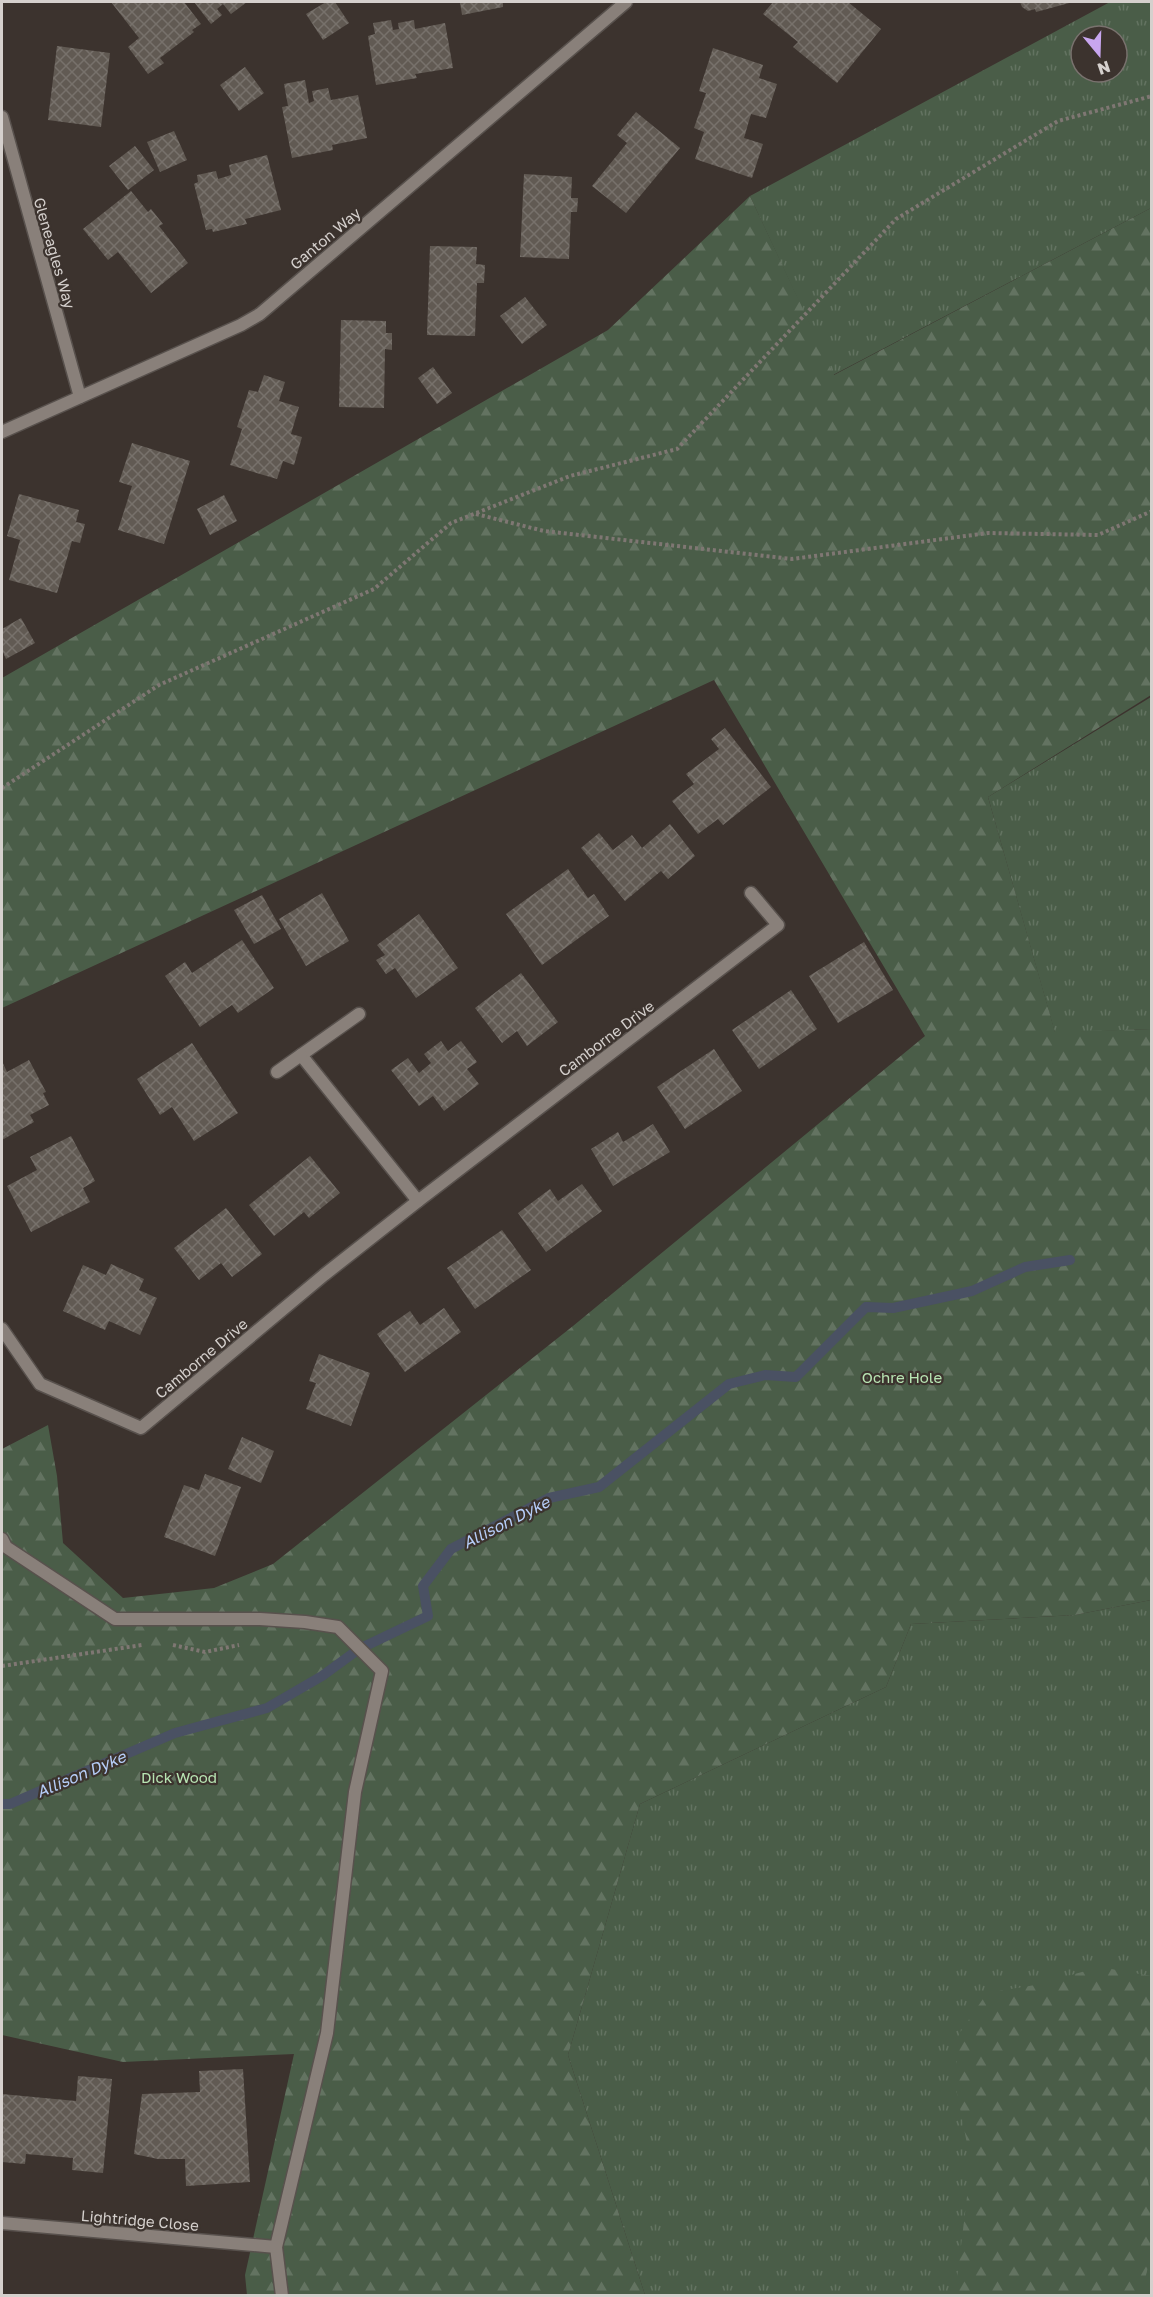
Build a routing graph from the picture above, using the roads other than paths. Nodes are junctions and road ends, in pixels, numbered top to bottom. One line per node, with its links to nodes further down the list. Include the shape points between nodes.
1 (626, 2): 3 (street, Ganton Way, via 260,314)
2 (2, 117): 3 (street, Gleneagles Way)
3 (80, 396): 4 (street, Ganton Way)
4 (2, 432)
5 (751, 893): 9 (street, Camborne Drive, via 778,926)
6 (359, 1014): 7 (street)
7 (301, 1055): 8 (street); 9 (street)
8 (277, 1072)
9 (418, 1201): 10 (street, Camborne Drive, via 141,1428 40,1384)
10 (2, 1329)
11 (2, 1539): 13 (street, via 6,1547 116,1619 260,1619 338,1627 382,1671 355,1792 327,2033)
12 (2, 2223): 13 (street, Lightridge Close)
13 (276, 2247): 14 (street)
14 (282, 2295)

